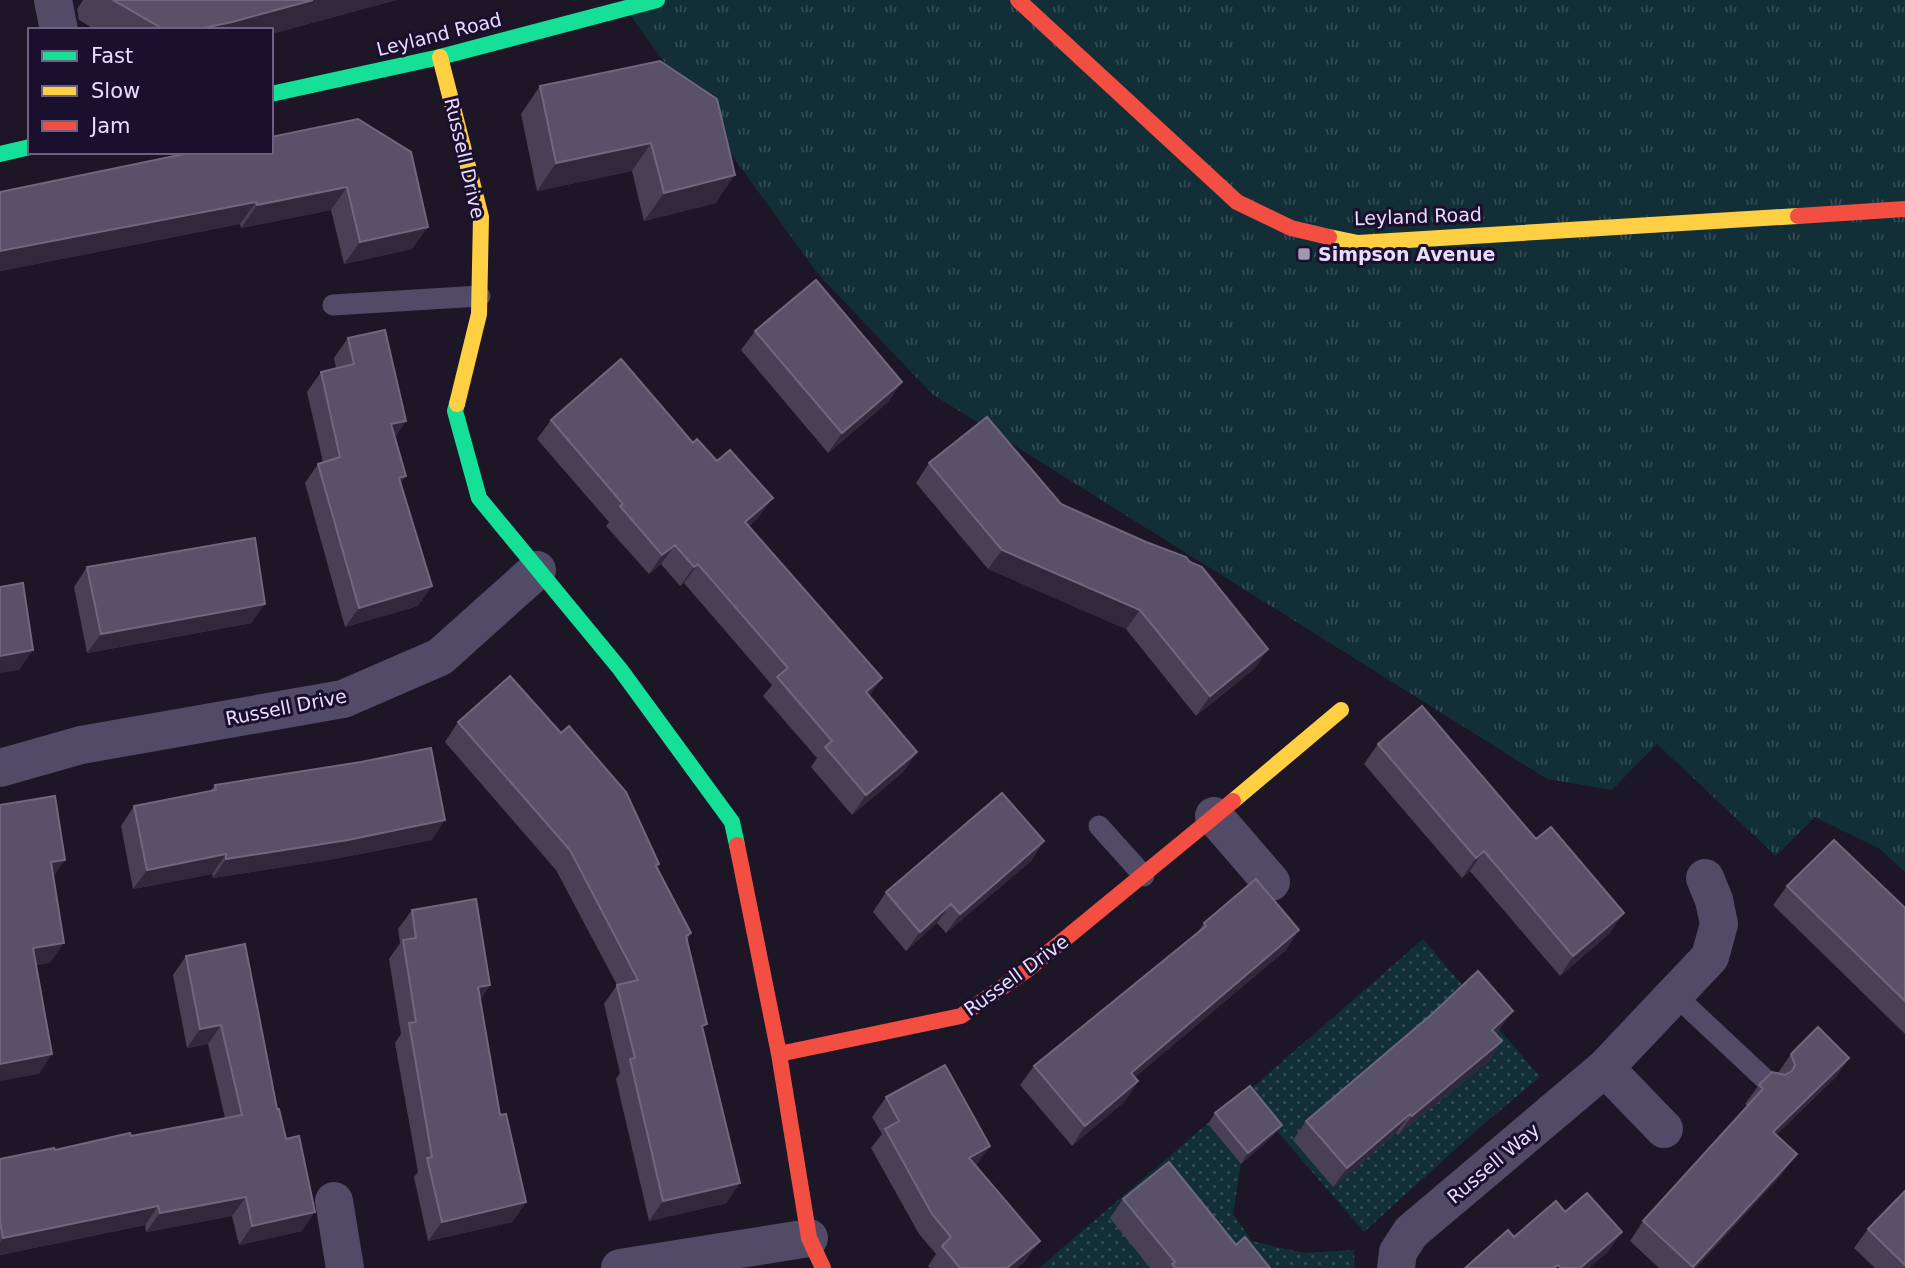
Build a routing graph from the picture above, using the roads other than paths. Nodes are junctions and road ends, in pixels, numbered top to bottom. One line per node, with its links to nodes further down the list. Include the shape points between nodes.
1 (53, 0): 4 (street)
2 (657, 0): 5 (street, Leyland Road)
3 (1018, 0): 9 (street, Leyland Road, via 1237,202 1291,228 1359,243)
4 (59, 28)
5 (440, 57): 6 (street, Leyland Road); 10 (street, Russell Drive, via 481,217)
6 (273, 94)
7 (28, 147): 8 (street)
8 (0, 153)
9 (1905, 209)
10 (480, 296): 11 (lane); 12 (street, Russell Drive)
11 (333, 305)
12 (468, 357): 13 (lane); 14 (street, Russell Drive, via 455,411 479,498)
13 (492, 360)
14 (537, 570): 16 (street, Russell Drive, via 440,657 343,699 81,745); 23 (street, Russell Drive, via 620,669 732,822)
15 (1341, 710): 17 (street, Russell Drive)
16 (0, 768)
17 (1214, 816): 19 (street, Russell Drive); 21 (street)
18 (1099, 826): 19 (lane)
19 (1144, 876): 23 (street, Russell Drive, via 1027,970 961,1016)
20 (1705, 878): 22 (street, Russell Way, via 1718,924 1710,957)
21 (1271, 881)
22 (1675, 994): 24 (street, Russell Way); 25 (lane)
23 (779, 1054): 28 (street, Russell Drive)
24 (1605, 1068): 26 (street); 31 (street, Russell Way, via 1411,1232 1398,1252)
25 (1768, 1082)
26 (1664, 1129)
27 (334, 1201): 29 (street)
28 (816, 1253): 30 (street, Russell Drive)
29 (345, 1268)
30 (620, 1268)
31 (1396, 1268)

